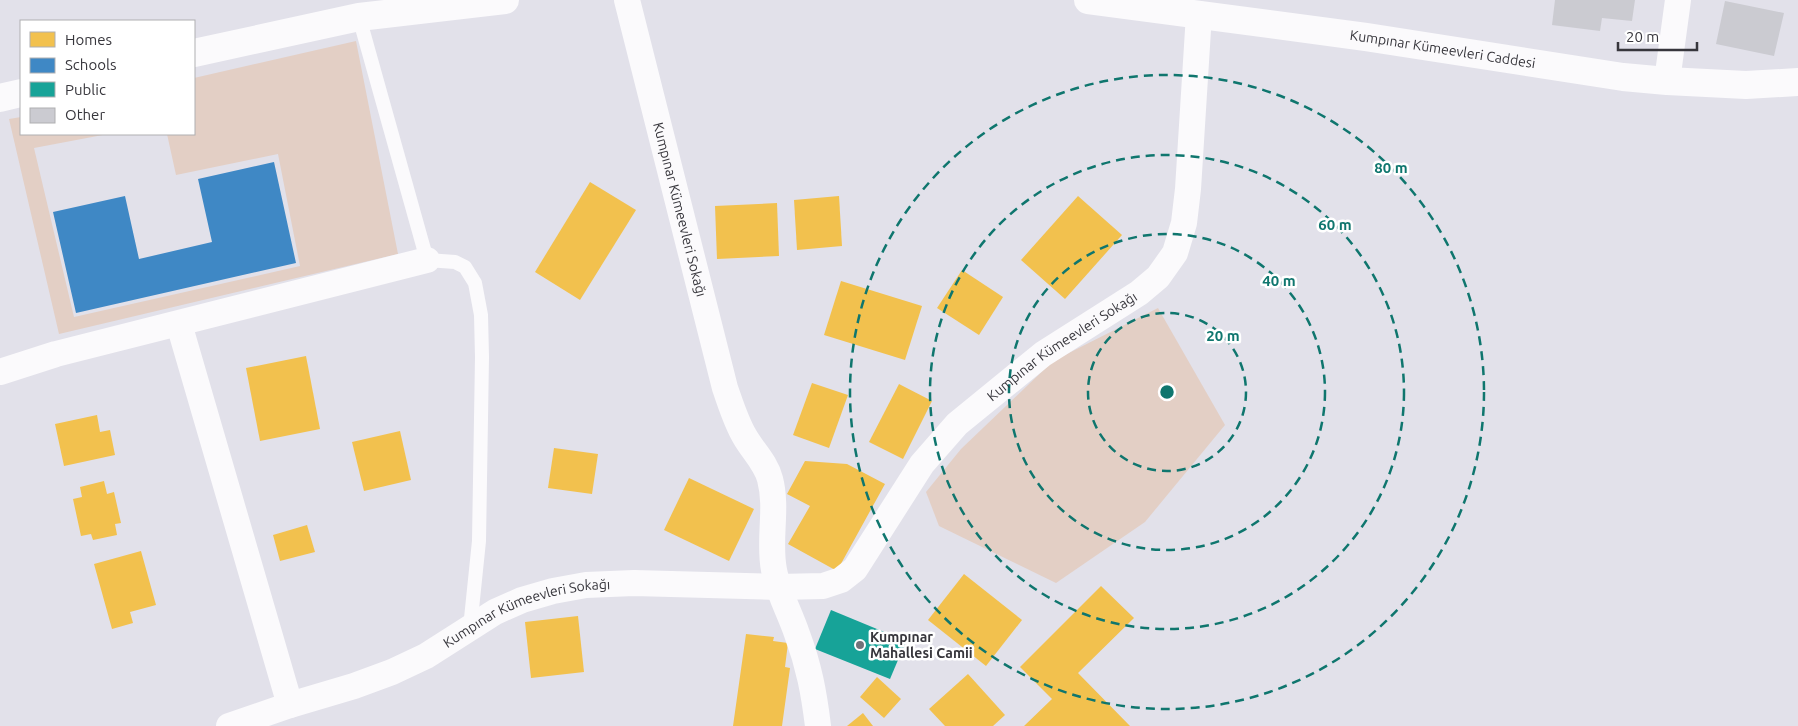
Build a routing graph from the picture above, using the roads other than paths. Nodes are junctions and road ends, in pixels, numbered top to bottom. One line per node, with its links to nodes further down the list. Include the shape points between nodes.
1 (505, 0): 6 (street)
2 (627, 0): 15 (street, Kumpınar Kümeevleri Sokağı, via 725,388 745,438 770,478 774,505 774,569)
3 (1088, 0): 5 (street, Kumpınar Kümeevleri Caddesi)
4 (1678, 0): 8 (street)
5 (1199, 14): 8 (street, Kumpınar Kümeevleri Caddesi); 15 (street, Kumpınar Kümeevleri Sokağı, via 1184,224 1175,253 1158,277 1139,294 1043,354 958,424 922,464 855,569 841,580 822,586)
6 (359, 17): 7 (street); 12 (lane)
7 (195, 53)
8 (1666, 82): 9 (street, Kumpınar Kümeevleri Caddesi, via 1746,85)
9 (1798, 82)
10 (20, 93): 11 (street)
11 (0, 98)
12 (427, 260): 13 (street); 16 (lane, via 454,262 465,267 475,283 481,315 479,541)
13 (179, 324): 14 (street, via 56,354); 17 (street)
14 (0, 372)
15 (778, 587): 16 (street, Kumpınar Kümeevleri Sokağı, via 643,583 586,585 522,600); 19 (street, Kumpınar Kümeevleri Sokağı, via 806,659)
16 (470, 628): 17 (street, Kumpınar Kümeevleri Sokağı, via 426,656 392,672)
17 (290, 705): 18 (street, Kumpınar Kümeevleri Sokağı)
18 (229, 726)
19 (818, 726)

